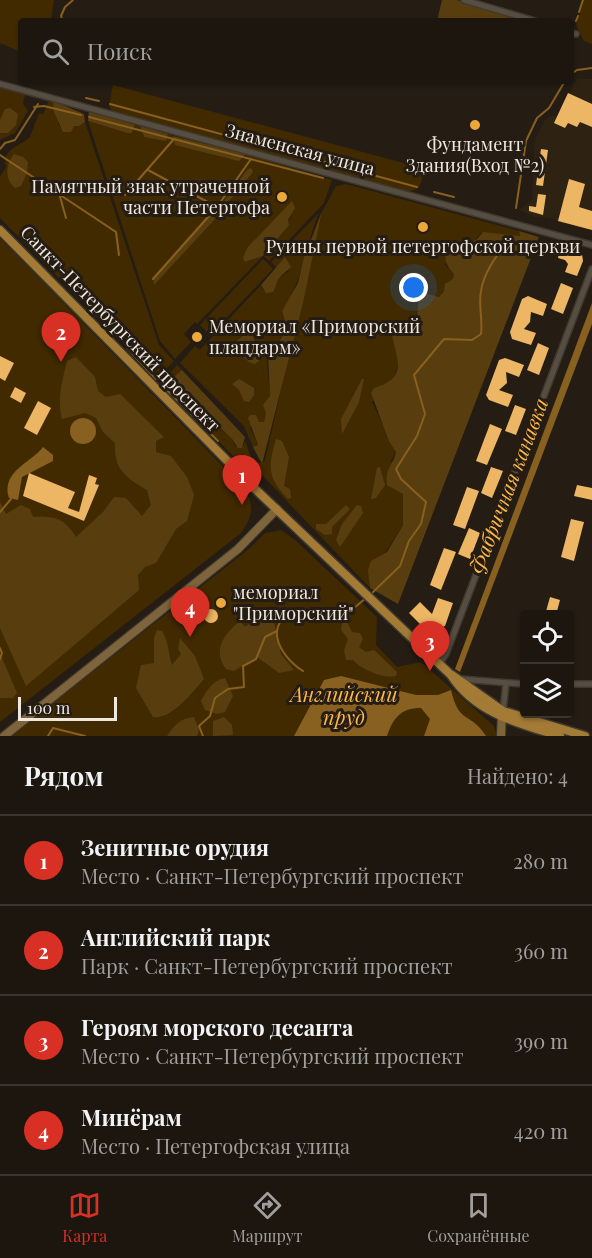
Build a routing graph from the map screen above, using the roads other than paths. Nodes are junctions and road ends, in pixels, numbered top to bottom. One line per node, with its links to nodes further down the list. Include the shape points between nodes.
1 (465, 0): 2 (street)
2 (525, 18)
3 (0, 84): 5 (street, Знаменская улица)
4 (0, 230): 7 (main road, Санкт-Петербургский проспект)
5 (592, 245)
6 (592, 269): 8 (street)
7 (277, 509): 8 (main road, Санкт-Петербургский проспект); 16 (main road, via 238,549)
8 (439, 664): 9 (main road, Санкт-Петербургский проспект)
9 (451, 675): 10 (main road, Санкт-Петербургский проспект); 15 (main road, Санкт-Петербургский проспект, via 473,698)
10 (461, 679): 11 (street); 15 (main road, Санкт-Петербургский проспект)
11 (506, 683): 12 (street); 15 (street)
12 (520, 684)
13 (574, 684): 14 (street)
14 (592, 684)
15 (502, 716): 17 (main road); 18 (main road, Санкт-Петербургский проспект); 19 (main road, Санкт-Петербургский проспект)
16 (4, 736)
17 (503, 736)
18 (560, 736)
19 (585, 736)

